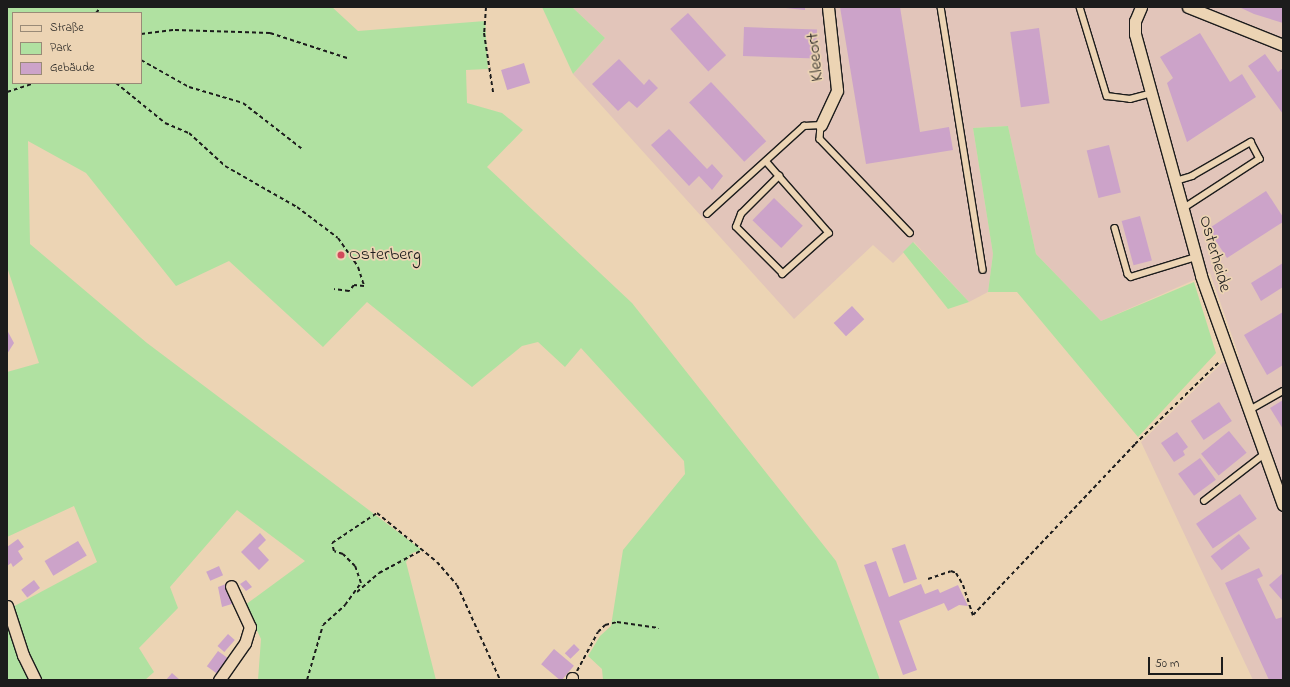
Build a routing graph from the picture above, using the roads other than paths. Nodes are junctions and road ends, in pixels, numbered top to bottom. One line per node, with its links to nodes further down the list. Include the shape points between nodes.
1 (828, 7): 8 (street, Kleeort, via 837,90)
2 (941, 7): 17 (lane)
3 (1080, 7): 7 (lane, via 1107,96 1130,99)
4 (1142, 7): 7 (street, Osterheide, via 1135,21 1135,34)
5 (1188, 7): 6 (street)
6 (1283, 45)
7 (1153, 93): 11 (street, Osterheide)
8 (821, 125): 9 (lane, via 804,126); 15 (lane, via 820,139)
9 (766, 161): 10 (lane); 13 (lane)
10 (779, 176): 10 (lane, via 829,232 783,274 736,226 741,214)
11 (1176, 181): 12 (street, Osterheide); 12 (lane, via 1192,176 1251,142 1260,160)
12 (1183, 209): 16 (street, Osterheide)
13 (707, 214)
14 (1115, 228): 16 (lane, via 1131,277)
15 (910, 233)
16 (1196, 257): 19 (street, Osterheide)
17 (983, 270)
18 (1283, 391): 19 (lane)
19 (1247, 411): 20 (street, Osterheide)
20 (1263, 455): 21 (lane); 22 (street, Osterheide)
21 (1204, 501)
22 (1283, 505)
23 (231, 586): 26 (street, via 250,627 245,643)
24 (7, 606): 25 (street, via 23,655)
25 (35, 680)
26 (219, 680)

